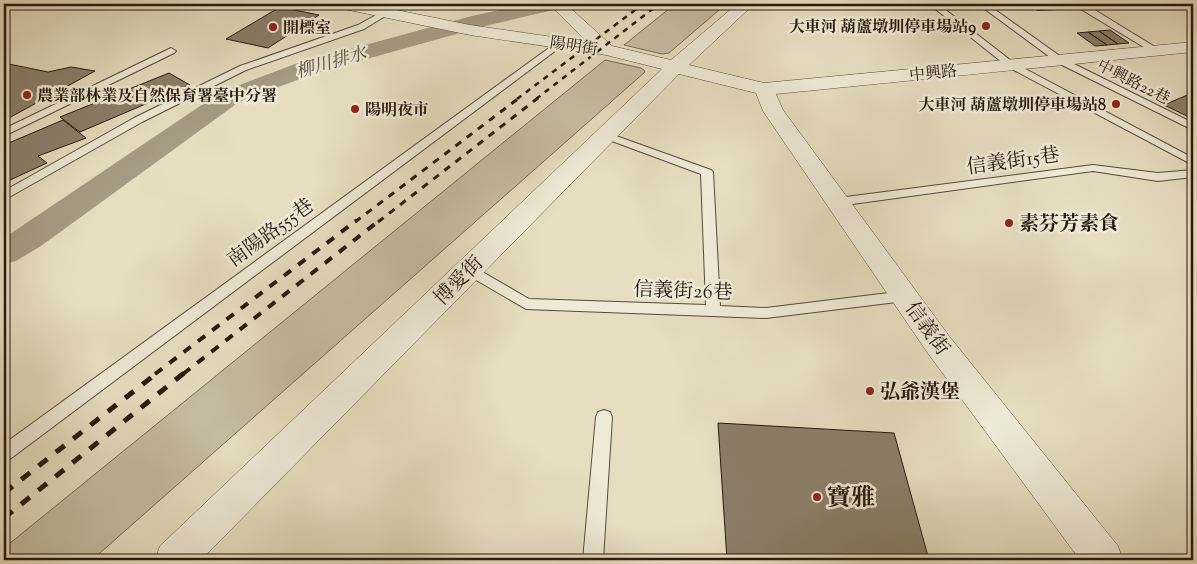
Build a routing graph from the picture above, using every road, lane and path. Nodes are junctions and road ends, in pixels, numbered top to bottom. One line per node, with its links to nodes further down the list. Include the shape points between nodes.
1 (344, 4): 7 (street)
2 (746, 4): 15 (street, 博愛街)
3 (933, 4): 14 (lane)
4 (982, 4): 13 (lane, 中興路22巷)
5 (1031, 4): 11 (lane, via 1038,8 1081,5)
6 (560, 6): 10 (street)
7 (388, 12): 8 (street, 陽明街, via 470,30); 22 (lane, via 361,27 243,68 138,120)
8 (560, 42): 10 (street, 陽明街); 28 (lane, 南陽路555巷)
9 (1193, 48): 11 (street, 中興路)
10 (606, 50): 15 (street, 陽明街)
11 (1155, 50): 13 (street, 中興路)
12 (171, 51): 18 (lane)
13 (1061, 61): 14 (street, 中興路); 17 (lane, 中興路22巷)
14 (1011, 65): 16 (street, 中興路); 20 (lane)
15 (675, 67): 16 (street, 中興路); 19 (street, 博愛街)
16 (764, 89): 23 (street, 信義街, via 772,111)
17 (1193, 127)
18 (4, 133)
19 (605, 136): 24 (street, 博愛街); 26 (lane, via 707,172)
20 (1193, 162)
21 (1193, 174): 23 (lane, 信義街15巷, via 1158,177 1094,168)
22 (4, 196)
23 (838, 202): 25 (street, 信義街)
24 (469, 270): 26 (lane, 信義街26巷, via 526,304); 29 (street, 博愛街)
25 (905, 296): 26 (lane, 信義街26巷, via 766,313); 31 (street, 信義街, via 938,344)
26 (713, 311)
27 (604, 417): 30 (lane)
28 (4, 454)
29 (174, 560)
30 (593, 560)
31 (1104, 560)

